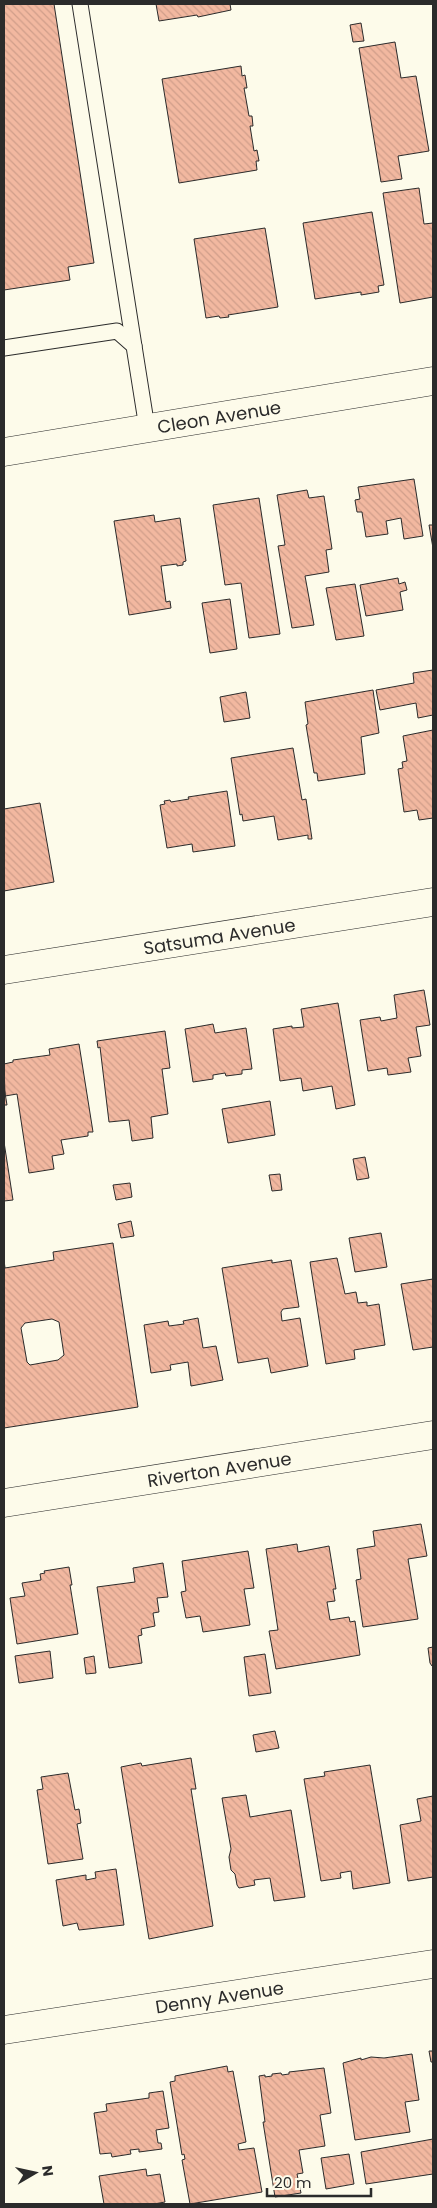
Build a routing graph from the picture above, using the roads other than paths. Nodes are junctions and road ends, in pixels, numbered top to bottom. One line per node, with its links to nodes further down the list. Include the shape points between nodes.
1 (80, 4): 2 (lane)
2 (134, 346): 3 (lane, via 117,331); 5 (lane)
3 (4, 348)
4 (433, 381): 5 (street, Cleon Avenue)
5 (146, 428): 6 (street, Cleon Avenue)
6 (4, 452)
7 (433, 902): 8 (street, Satsuma Avenue)
8 (4, 970)
9 (433, 1435): 10 (street, Riverton Avenue)
10 (4, 1502)
11 (433, 1964): 12 (street, Denny Avenue)
12 (4, 2030)

